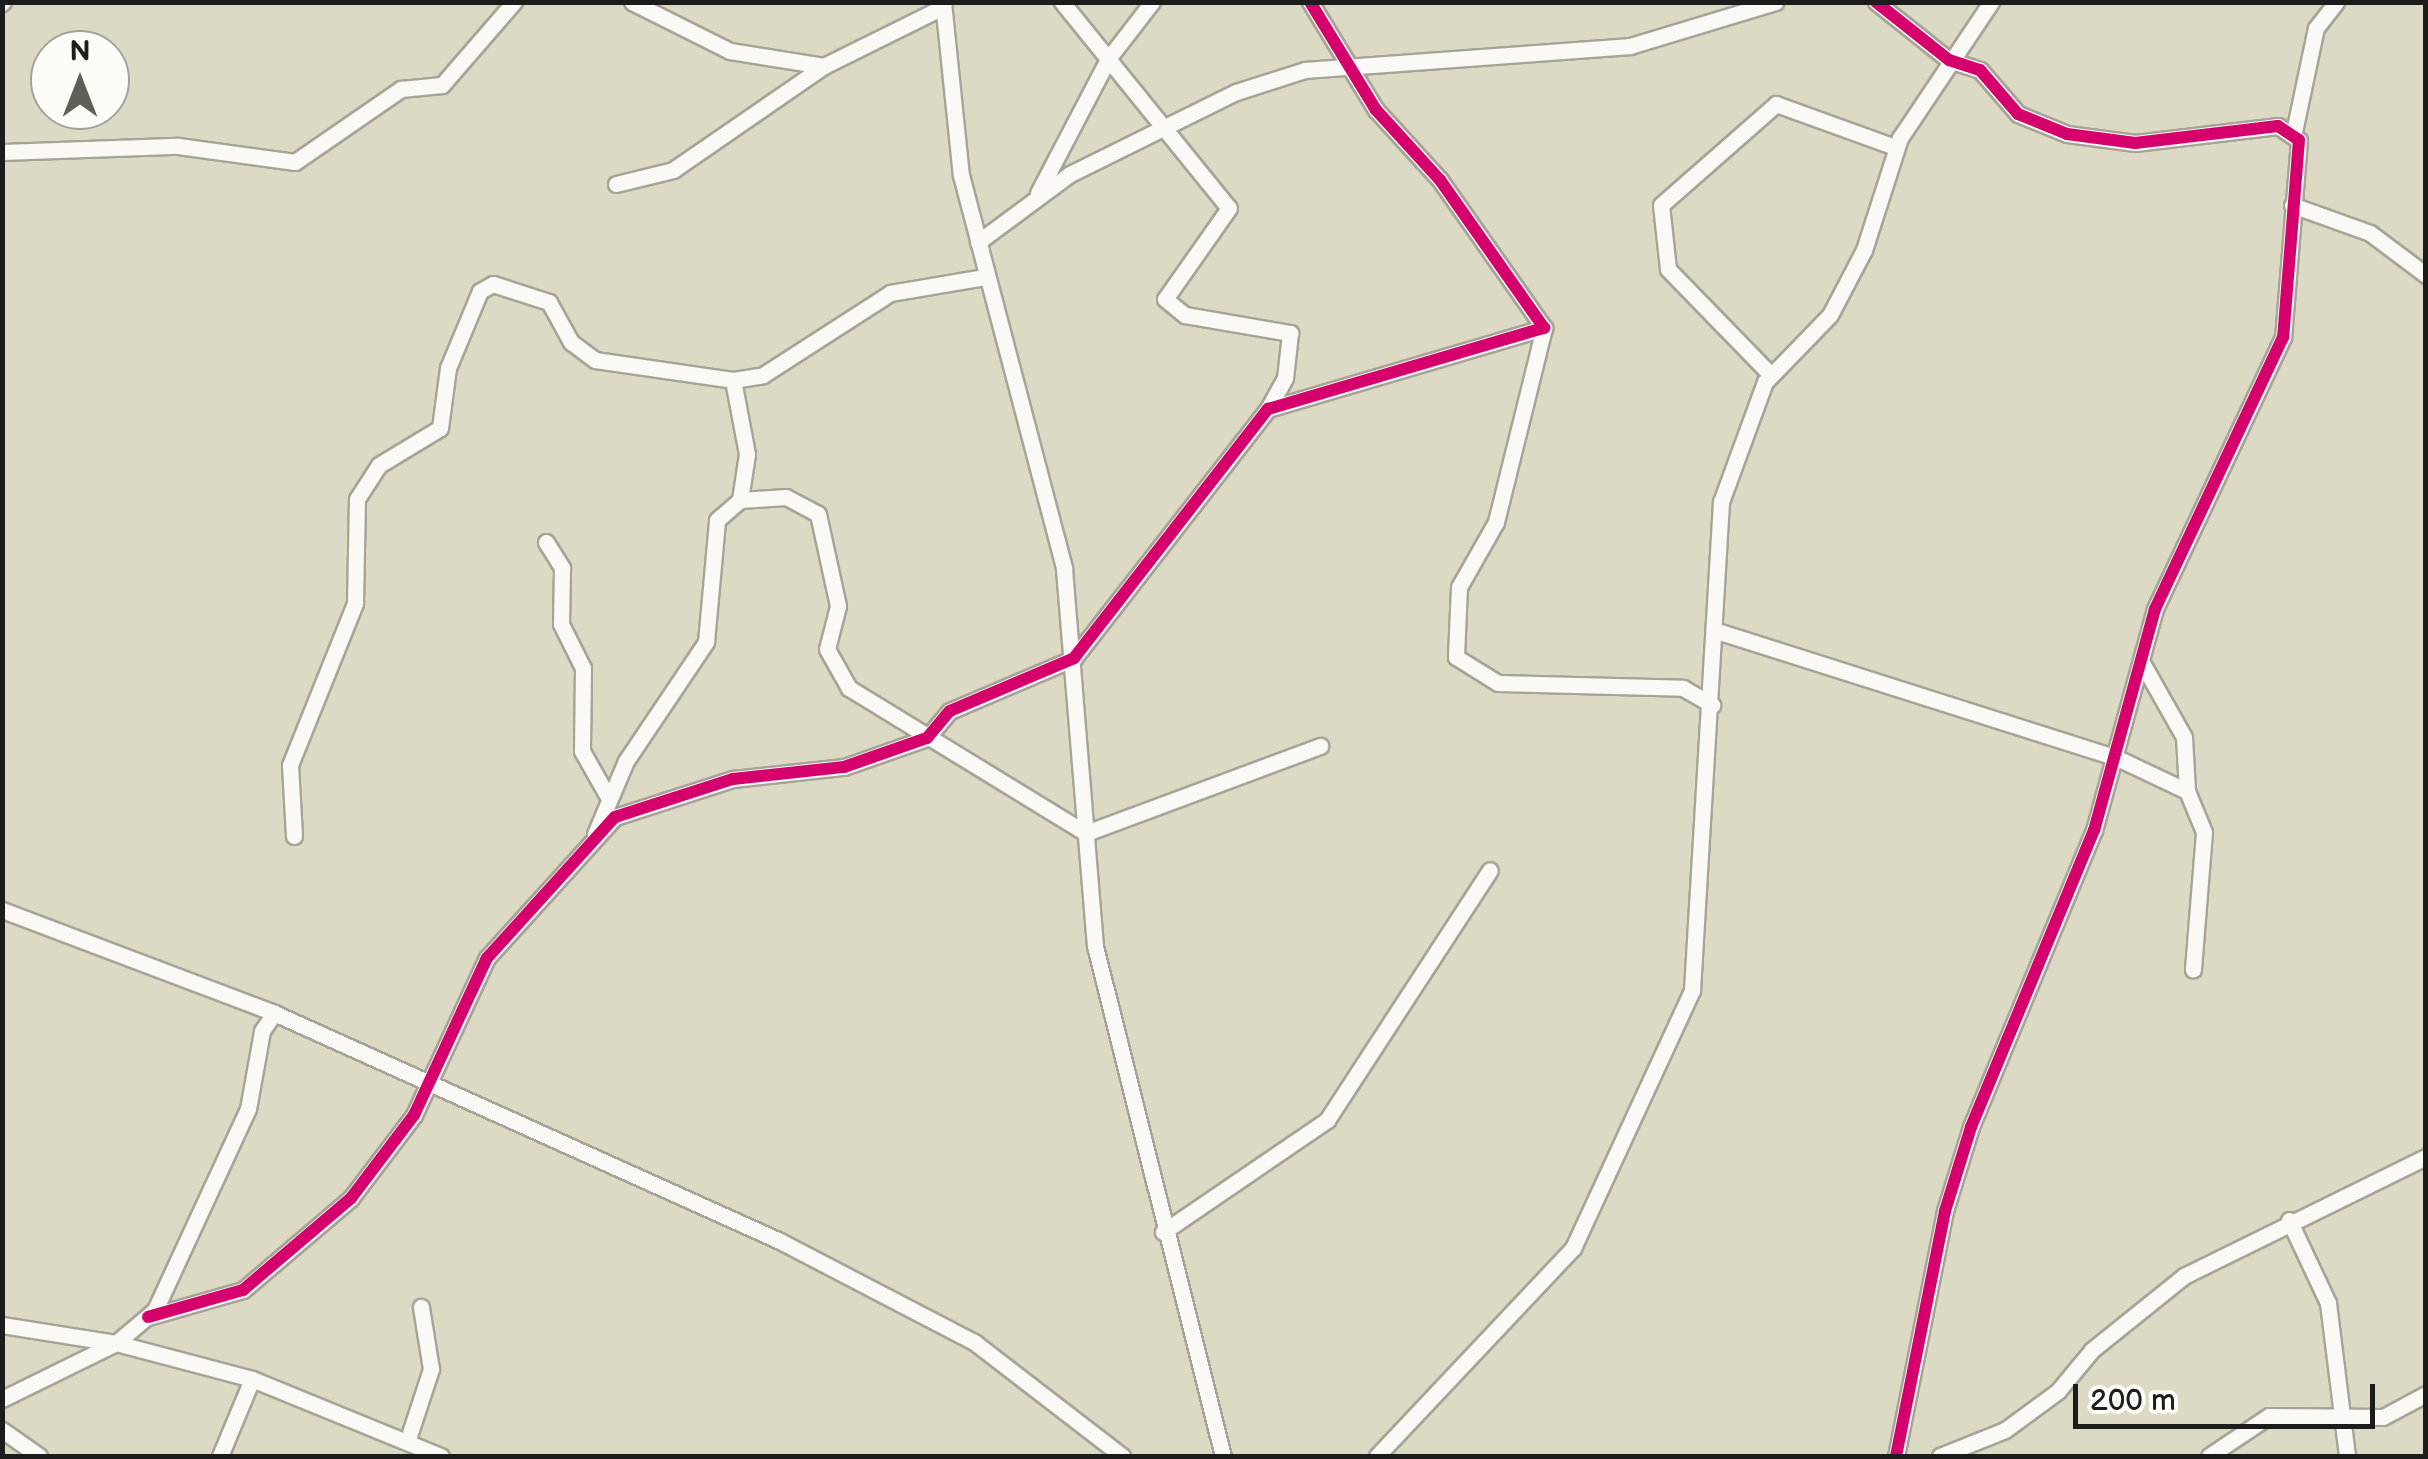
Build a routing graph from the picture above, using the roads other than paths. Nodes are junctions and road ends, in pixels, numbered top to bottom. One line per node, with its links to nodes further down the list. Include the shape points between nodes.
1 (514, 2): 18 (street, via 442,85 401,90 295,162 178,146)
2 (632, 2): 14 (street, via 730,51)
3 (1062, 2): 11 (street)
4 (1152, 2): 11 (street)
5 (1310, 2): 13 (street)
6 (1776, 2): 13 (street, via 1630,46)
7 (1876, 2): 12 (street)
8 (1992, 2): 12 (street)
9 (2336, 2): 16 (street, via 2316,28)
10 (943, 5): 14 (street); 22 (street)
11 (1108, 59): 15 (street); 20 (street)
12 (1949, 60): 16 (street, via 1980,70 2018,114 2084,138 2135,144); 17 (street)
13 (1345, 65): 15 (street, via 1236,92); 25 (street, via 1543,315)
14 (824, 66): 19 (street, via 700,154)
15 (1169, 130): 20 (street); 28 (street, via 1230,215 1165,300 1185,315 1290,333)
16 (2294, 132): 21 (street)
17 (1896, 147): 26 (street, via 1864,250 1830,315); 26 (street, via 1776,104 1661,205 1668,269)
18 (2, 152)
19 (616, 184)
20 (1036, 196): 22 (street)
21 (2292, 205): 23 (street, via 2370,233); 33 (street, via 2290,304 2276,360 2155,609)
22 (978, 242): 24 (street)
23 (2426, 275)
24 (985, 278): 27 (street, via 890,294 763,374); 32 (street, via 1042,470)
25 (1544, 328): 28 (street); 34 (street, via 1502,505 1459,586 1456,657 1498,683 1683,688)
26 (1770, 375): 31 (street, via 1716,519)
27 (733, 380): 29 (street, via 748,454); 42 (street, via 595,360 572,342 549,302 494,284 480,291 452,355 440,428 379,465 357,499 355,603 290,765)
28 (1268, 410): 32 (street)
29 (740, 500): 35 (street, via 786,497 814,509 838,606 828,644 836,671); 39 (street, via 717,520 706,642)
30 (546, 542): 39 (street, via 562,568 561,624 583,668 582,752)
31 (1717, 631): 34 (street); 37 (street)
32 (1074, 658): 35 (street, via 950,711); 40 (street)
33 (2141, 661): 37 (street); 38 (street, via 2184,738)
34 (1713, 705): 66 (street, via 1692,990 1631,1130 1574,1248)
35 (927, 738): 40 (street); 41 (street, via 844,767 733,779 627,811)
36 (1320, 746): 40 (street)
37 (2114, 757): 38 (street); 67 (street, via 1945,1210)
38 (2187, 791): 45 (street, via 2204,832)
39 (608, 797): 41 (street)
40 (1086, 832): 50 (street, via 1095,946)
41 (595, 835): 47 (street, via 487,958)
42 (294, 836)
43 (1490, 870): 50 (street, via 1327,1120)
44 (2, 910): 46 (street)
45 (2193, 970)
46 (274, 1013): 47 (street); 52 (street, via 262,1031 248,1109)
47 (432, 1081): 52 (street, via 351,1198 250,1285); 64 (street, via 780,1241 974,1342)
48 (2426, 1157): 49 (street)
49 (2289, 1220): 58 (street, via 2328,1304); 68 (street, via 2184,1276 2005,1430)
50 (1163, 1232): 65 (street)
51 (421, 1307): 60 (street, via 431,1369)
52 (148, 1317): 54 (street)
53 (2, 1326): 54 (street)
54 (116, 1342): 55 (street); 57 (street)
55 (252, 1379): 60 (street); 62 (street)
56 (2426, 1394): 58 (street, via 2383,1417)
57 (2, 1399)
58 (2340, 1414): 69 (street, via 2269,1416); 70 (street)
59 (2, 1430): 61 (street)
60 (408, 1439): 63 (street)
61 (39, 1456)
62 (220, 1456)
63 (442, 1456)
64 (1122, 1456)
65 (1223, 1456)
66 (1377, 1456)
67 (1896, 1456)
68 (1940, 1456)
69 (2210, 1456)
70 (2347, 1456)

